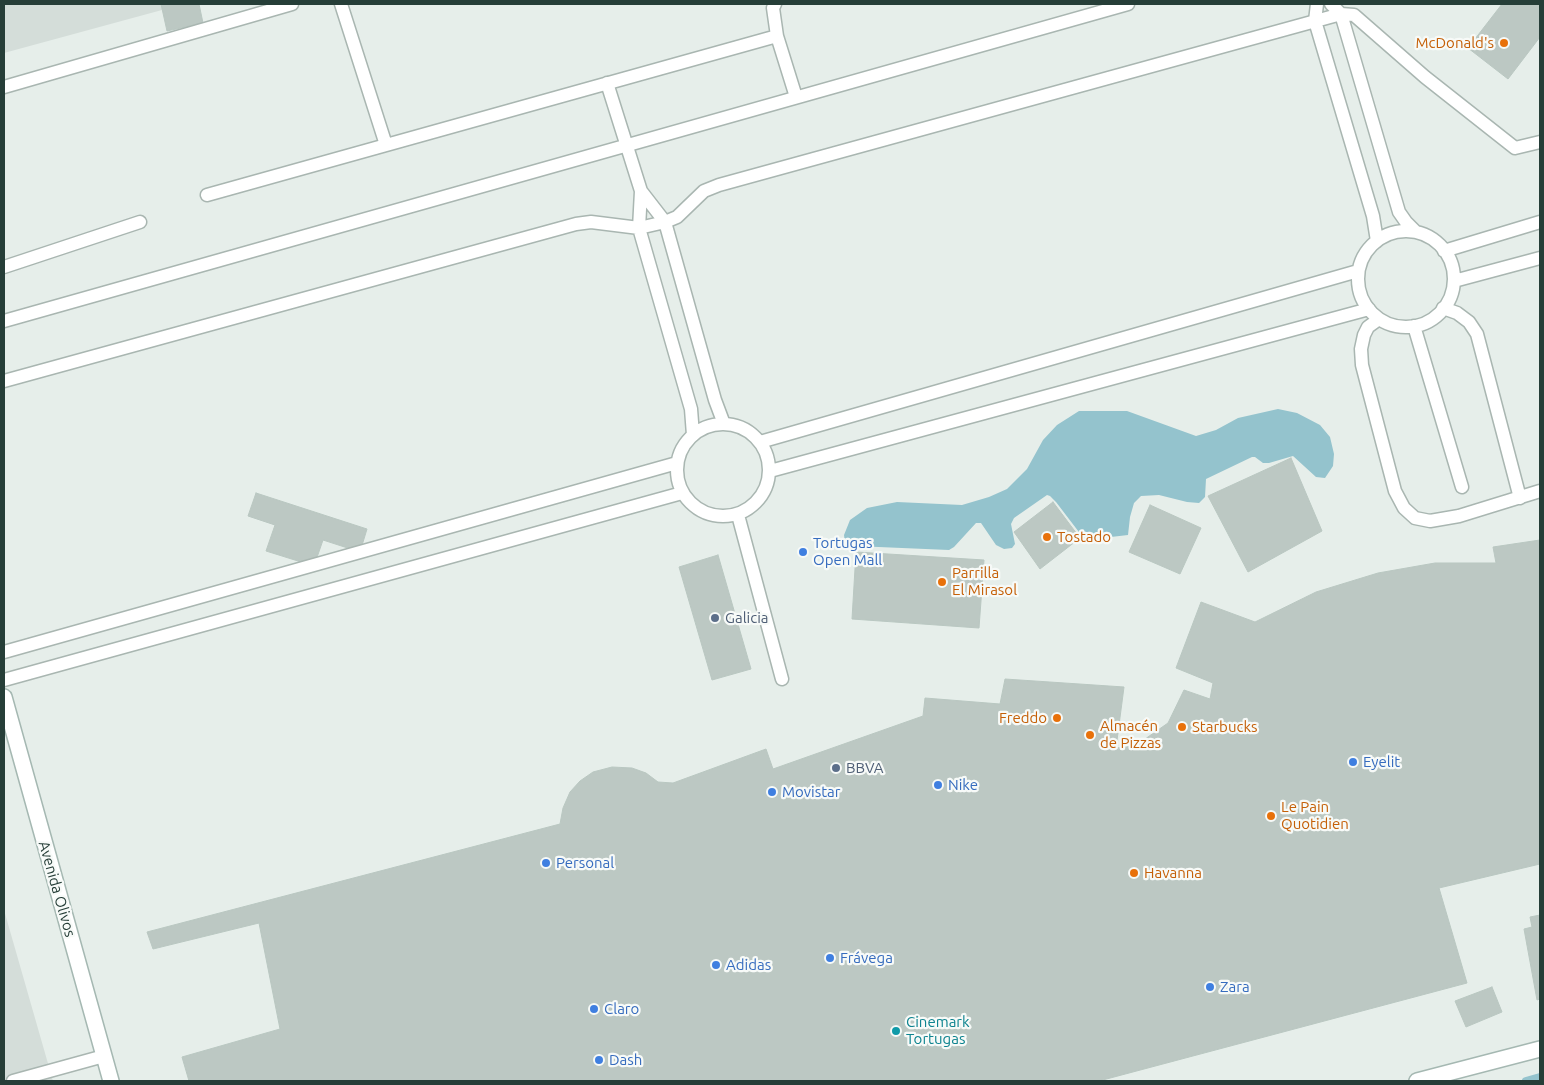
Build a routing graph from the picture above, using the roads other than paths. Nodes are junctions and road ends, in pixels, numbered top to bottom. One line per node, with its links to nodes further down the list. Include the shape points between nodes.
1 (292, 4): 12 (lane)
2 (341, 4): 15 (lane)
3 (774, 4): 10 (lane)
4 (1128, 4): 13 (lane)
5 (1317, 4): 9 (lane)
6 (1331, 4): 8 (lane)
7 (1356, 10): 8 (lane); 14 (lane, via 1425,78 1515,148)
8 (1341, 14): 9 (lane); 23 (lane, via 1399,212)
9 (1315, 21): 20 (lane, via 719,185 704,190 677,216); 24 (lane, via 1374,216)
10 (777, 36): 11 (lane); 13 (lane)
11 (607, 83): 15 (lane); 16 (lane)
12 (4, 87)
13 (796, 97): 16 (lane)
14 (1540, 142)
15 (386, 145): 18 (lane)
16 (627, 145): 17 (lane); 33 (lane)
17 (641, 190): 20 (lane); 22 (lane)
18 (207, 196)
19 (140, 222): 27 (lane)
20 (665, 222): 22 (lane); 36 (lane)
21 (1540, 222): 25 (lane)
22 (639, 228): 35 (lane, via 591,222 576,224); 37 (lane, via 691,409)
23 (1416, 232): 24 (lane, via 1402,231); 25 (lane, via 1432,239)
24 (1377, 241): 28 (lane, via 1368,249)
25 (1444, 251): 29 (lane, via 1452,265)
26 (1540, 258): 29 (lane)
27 (4, 267)
28 (1358, 271): 31 (lane, via 1361,298); 38 (lane)
29 (1454, 281): 30 (lane, via 1451,296)
30 (1443, 308): 34 (lane, via 1435,317); 44 (lane, via 1469,322 1477,334)
31 (1369, 309): 32 (lane); 40 (lane)
32 (1379, 319): 34 (lane, via 1396,326); 44 (lane, via 1368,327 1364,335 1360,349 1362,365 1396,491 1404,508 1415,518 1430,521)
33 (4, 321)
34 (1414, 326): 41 (lane)
35 (4, 381)
36 (724, 424): 37 (lane, via 713,425); 38 (lane, via 750,432)
37 (693, 435): 39 (lane, via 682,448)
38 (760, 442): 40 (lane)
39 (677, 463): 43 (lane); 46 (lane)
40 (770, 471): 45 (lane, via 761,498)
41 (1462, 487)
42 (1540, 491): 44 (lane)
43 (682, 493): 45 (lane, via 700,511 712,516); 48 (lane)
44 (1520, 498)
45 (738, 514): 47 (lane)
46 (4, 652)
47 (782, 679)
48 (4, 680)
49 (4, 696): 51 (street, Avenida Olivos)
50 (1540, 1049): 54 (street)
51 (104, 1056): 52 (lane); 53 (street, Avenida Olivos)
52 (14, 1081)
53 (111, 1081)
54 (1417, 1081)

